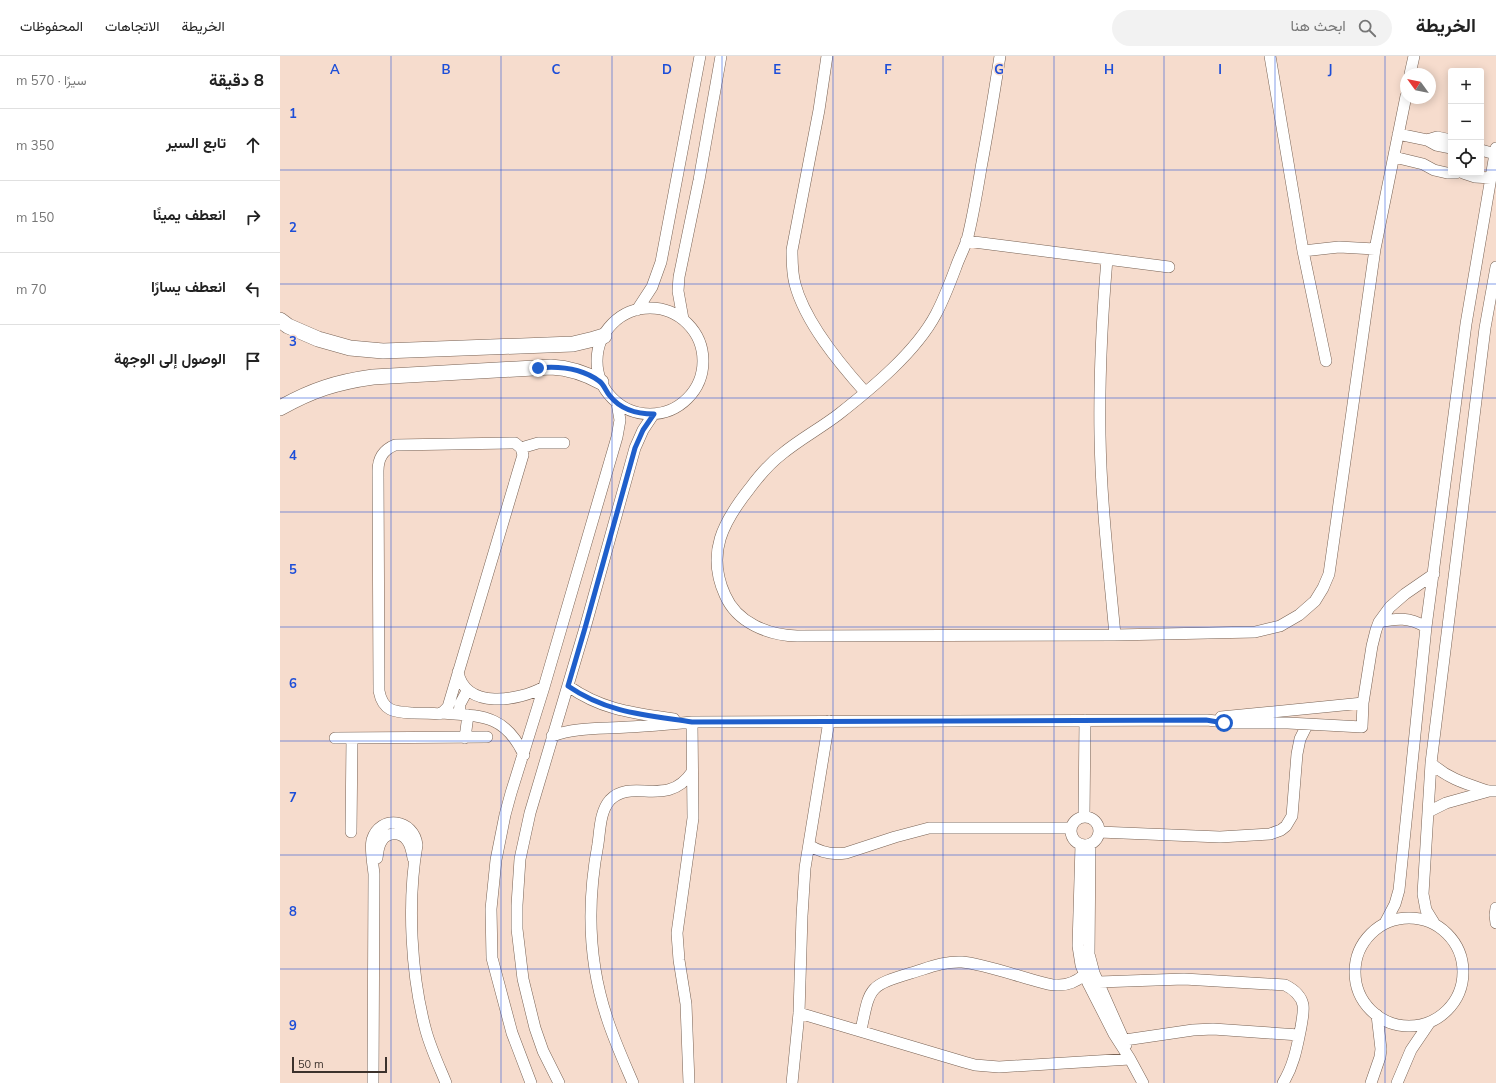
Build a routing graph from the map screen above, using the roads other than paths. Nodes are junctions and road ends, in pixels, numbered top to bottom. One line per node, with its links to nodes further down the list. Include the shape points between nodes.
1 (721, 56): 28 (street, via 679,277 678,291)
2 (827, 56): 33 (street, via 792,250 792,273 799,295 821,337)
3 (1000, 56): 21 (street)
4 (1270, 56): 23 (street)
5 (1414, 56): 7 (street)
6 (699, 57): 27 (street, via 661,262 652,287)
7 (1411, 68)
8 (1404, 104): 9 (street)
9 (1398, 134): 10 (street); 15 (street)
10 (1427, 140): 11 (street); 12 (street)
11 (1448, 140)
12 (1448, 147)
13 (1484, 150): 14 (street)
14 (1495, 151): 20 (street)
15 (1394, 157): 16 (street); 22 (street)
16 (1423, 164): 17 (street); 18 (street)
17 (1448, 166)
18 (1448, 173)
19 (1472, 176): 20 (street)
20 (1491, 178): 39 (street, via 1466,324)
21 (966, 241): 24 (street); 33 (street, via 945,294 923,335 908,353)
22 (1375, 249): 23 (street, via 1339,247); 42 (street, via 1332,557 1329,574 1315,601 1290,621 1275,628 1255,632)
23 (1303, 251): 31 (street)
24 (1107, 259): 25 (street); 42 (street, via 1100,352 1100,437)
25 (1169, 267)
26 (1496, 267): 61 (street, via 1485,328)
27 (637, 310): 28 (street, via 656,308); 30 (street, via 618,319)
28 (683, 319): 36 (street, via 698,337 702,348 703,360 699,382 685,401 670,410)
29 (280, 320): 30 (street, via 318,340 350,348 383,352 573,344)
30 (604, 336): 32 (street, via 597,363)
31 (1326, 361)
32 (601, 382): 34 (street); 35 (street, via 582,372 562,367 373,377 324,387)
33 (865, 392): 42 (street, via 782,454 754,483 723,528 718,542 717,572 724,593 736,612 764,630 786,636)
34 (617, 403): 36 (street, via 634,412); 45 (street, via 620,420 617,437)
35 (280, 408)
36 (654, 414): 44 (street, via 635,448)
37 (564, 443): 38 (street, via 538,443)
38 (521, 448): 43 (street, via 523,455); 48 (street, via 511,443 395,445 384,452 378,464 380,697 386,706 394,711)
39 (1434, 574): 40 (street, via 1404,594); 41 (street)
40 (1379, 622): 41 (street, via 1395,618 1417,622); 47 (street, via 1372,646)
41 (1426, 627): 72 (street, via 1399,890)
42 (1115, 636)
43 (458, 672): 46 (street); 48 (street, via 449,705)
44 (568, 686): 53 (street, via 586,698 606,706); 55 (street)
45 (544, 687): 46 (street, via 516,698 480,697); 60 (street)
46 (467, 690): 49 (street, via 460,704)
47 (1363, 703): 51 (street); 54 (street, via 1362,727)
48 (441, 713): 49 (street)
49 (464, 715): 59 (street); 60 (street, via 484,717 499,723 514,737)
50 (1085, 720): 51 (street); 52 (street); 65 (street)
51 (1206, 720): 54 (street)
52 (829, 721): 53 (street); 70 (street)
53 (692, 722): 55 (street, via 577,729); 62 (street)
54 (1307, 725): 68 (street, via 1298,746 1292,816 1282,830 1270,834 1215,837)
55 (552, 736): 87 (street, via 524,836 518,882 517,928 528,1003 543,1052)
56 (487, 737): 59 (street)
57 (335, 738): 58 (street)
58 (352, 738): 59 (street); 67 (street)
59 (465, 738)
60 (524, 755): 86 (street, via 500,838 492,885 490,934 492,958 505,1008)
61 (1431, 764): 63 (street, via 1455,780); 64 (street)
62 (692, 772): 88 (street, via 684,782 668,791 631,791 619,794 610,801 603,817 595,859 590,919 596,978 606,1017); 89 (street, via 691,832 677,933 686,1004)
63 (1492, 791): 64 (street, via 1446,803)
64 (1428, 812): 73 (street, via 1423,894 1426,910)
65 (1084, 817): 66 (street, via 1076,820); 68 (street, via 1094,819)
66 (1071, 828): 69 (street, via 1073,838); 70 (street, via 929,828 839,854 824,852)
67 (351, 832)
68 (1099, 832): 69 (street, via 1097,840)
69 (1085, 844): 75 (street, via 1078,946); 76 (street, via 1089,949 1091,964)
70 (809, 845): 77 (street, via 803,892)
71 (1496, 908): 74 (street)
72 (1385, 923): 73 (street, via 1415,917); 78 (street, via 1363,943 1355,967 1359,991)
73 (1434, 923): 79 (street, via 1447,932 1457,945 1463,961 1464,977 1459,993 1450,1007)
74 (1496, 923)
75 (1084, 975): 80 (street, via 1069,983 1051,985 968,963 939,964 888,980 878,986 867,1000); 83 (street, via 1114,1034)
76 (1099, 982): 81 (street, via 1184,979 1285,985 1296,992 1303,1005); 82 (street)
77 (799, 1013): 80 (street); 90 (street)
78 (1376, 1015): 79 (street, via 1402,1026); 93 (street, via 1381,1049)
79 (1430, 1022): 94 (street, via 1411,1050)
80 (860, 1030): 83 (street, via 987,1067)
81 (1299, 1035): 82 (street, via 1213,1029); 92 (street, via 1292,1066)
82 (1125, 1040): 83 (street)
83 (1130, 1059): 91 (street)
84 (373, 1083): 85 (street, via 372,839 378,830 387,824 398,823 412,830 415,835 417,846 412,887 412,916 416,971 426,1031)
85 (446, 1083)
86 (531, 1083)
87 (559, 1083)
88 (633, 1083)
89 (689, 1083)
90 (793, 1083)
91 (1143, 1083)
92 (1283, 1083)
93 (1371, 1083)
94 (1396, 1083)

